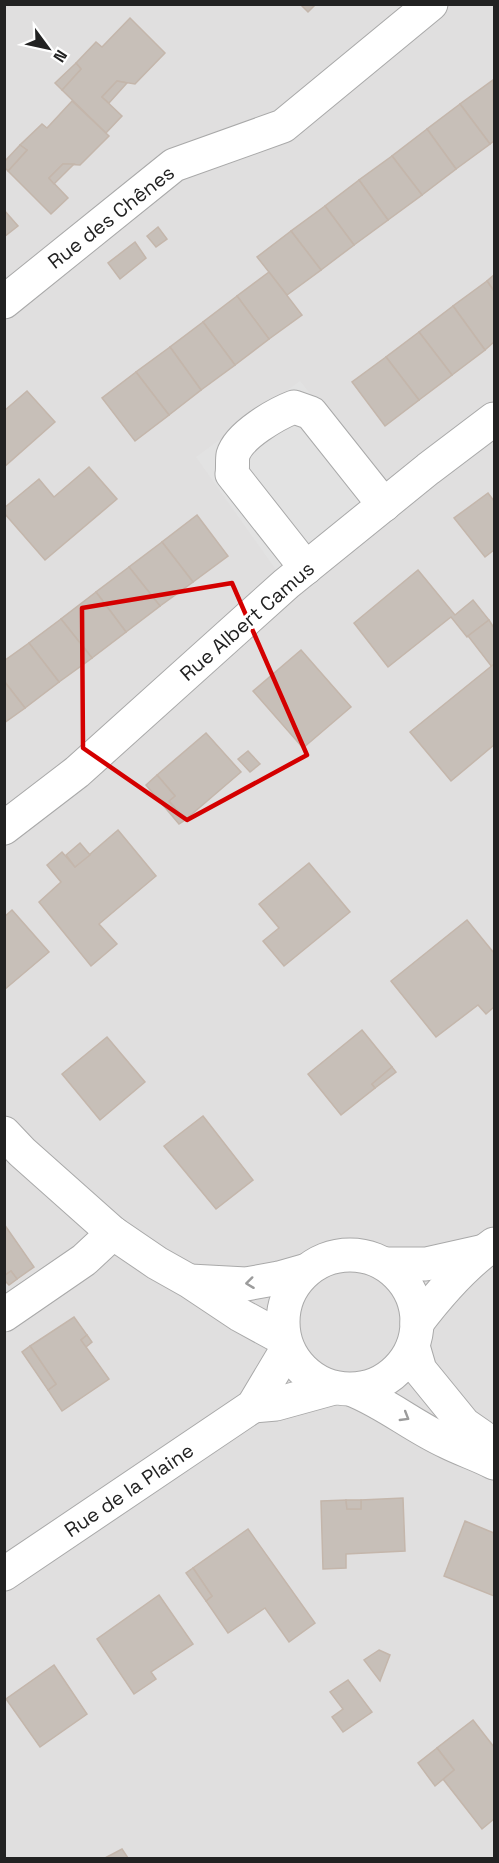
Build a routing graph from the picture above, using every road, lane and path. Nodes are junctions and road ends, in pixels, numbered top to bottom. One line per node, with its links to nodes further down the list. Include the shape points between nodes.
1 (431, 4): 2 (street, Rue des Chênes, via 283,126 174,165)
2 (4, 302)
3 (495, 419): 4 (street, Rue Albert Camus)
4 (384, 505): 5 (street, Rue Albert Camus); 5 (street, via 311,413 294,406 277,413 244,439 233,454 232,474)
5 (306, 568): 6 (street, Rue Albert Camus, via 77,772)
6 (4, 828)
7 (4, 1134): 8 (street)
8 (113, 1233): 12 (street); 13 (street, via 84,1260)
9 (490, 1247): 10 (street, via 426,1264); 14 (street, via 440,1293)
10 (386, 1264): 11 (street, via 366,1256 345,1254 325,1259); 14 (street, via 403,1280 414,1300)
11 (307, 1270): 12 (street, one-way to 12, via 246,1284); 15 (street, via 286,1301 282,1320)
12 (189, 1281): 15 (street)
13 (4, 1315)
14 (415, 1334): 16 (street, via 404,1363 390,1377 372,1386); 18 (street, via 420,1370 464,1424)
15 (286, 1344): 16 (street, via 299,1367 315,1381); 17 (street, Rue de la Plaine)
16 (344, 1389): 17 (street, Rue de la Plaine); 19 (street, one-way to 19, via 377,1400 447,1442)
17 (253, 1406): 20 (street, Rue de la Plaine)
18 (495, 1444)
19 (495, 1463)
20 (4, 1574)

